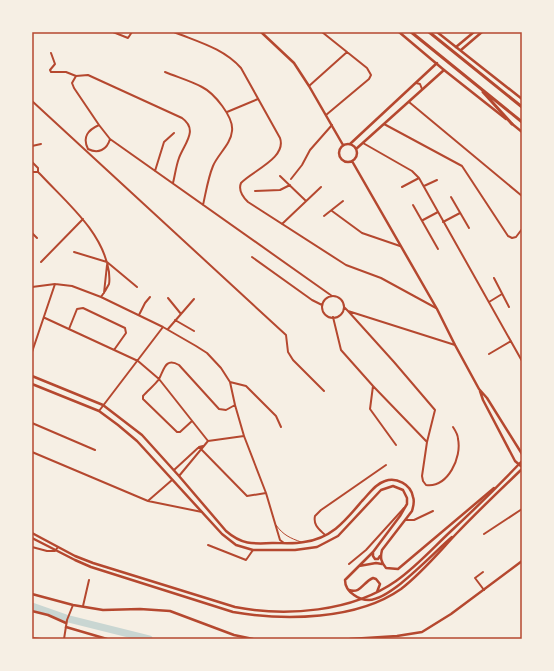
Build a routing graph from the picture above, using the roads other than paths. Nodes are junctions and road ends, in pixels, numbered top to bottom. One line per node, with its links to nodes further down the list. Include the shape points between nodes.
1 (113, 32): 2 (street, via 128,38)
2 (132, 32)
3 (174, 32): 24 (street, via 220,51 234,61 241,68)
4 (261, 32): 22 (street, via 294,63)
5 (322, 32): 14 (street)
6 (400, 32): 16 (street)
7 (411, 32): 20 (highway)
8 (429, 32): 28 (highway)
9 (438, 32): 12 (street)
10 (474, 32): 12 (street)
11 (482, 32): 13 (street)
12 (456, 47): 13 (street)
13 (461, 50): 25 (street)
14 (347, 52): 22 (street); 30 (street, via 367,68 371,75)
15 (51, 53): 19 (street, via 54,64 51,72 66,72)
16 (437, 63): 17 (street); 21 (street)
17 (444, 70): 23 (street); 33 (street)
18 (165, 72): 29 (street, via 208,90)
19 (76, 76): 34 (street, via 72,83 74,88); 55 (street, via 88,75 186,121 190,135 179,158)
20 (472, 80): 31 (highway); 33 (highway)
21 (416, 83): 23 (street, via 422,85); 41 (street)
22 (309, 86): 30 (street)
23 (422, 90): 27 (street)
24 (258, 99): 29 (street); 74 (street, via 280,138 281,146 271,161 239,186 243,198)
25 (522, 99)
26 (32, 101): 45 (street)
27 (409, 102): 32 (street); 61 (street)
28 (522, 107)
29 (227, 112): 66 (street, via 232,132 213,166)
30 (326, 115): 35 (street)
31 (522, 122)
32 (384, 124): 39 (street); 76 (street, via 462,166 508,236 516,237)
33 (512, 124): 37 (street)
34 (99, 125): 38 (street); 45 (street, via 87,133)
35 (332, 125): 43 (street); 53 (street, via 310,150)
36 (174, 132): 48 (street, via 164,142)
37 (522, 132)
38 (110, 139): 45 (street, via 102,150); 48 (street)
39 (363, 143): 44 (street); 52 (street, via 412,171)
40 (41, 144): 42 (street)
41 (350, 144): 43 (street); 44 (street)
42 (32, 146)
43 (344, 146): 46 (street, via 340,150 341,159 346,162)
44 (356, 149): 46 (street, via 357,156)
45 (86, 150): 125 (street, via 286,335 288,352 293,360)
46 (352, 161): 79 (street)
47 (32, 162): 50 (street, via 38,168)
48 (155, 171): 55 (street)
49 (32, 172): 50 (street)
50 (38, 172): 71 (street)
51 (280, 176): 56 (street)
52 (419, 178): 57 (street); 59 (street)
53 (291, 179)
54 (437, 180): 57 (street)
55 (173, 184): 66 (street)
56 (290, 185): 60 (street, via 280,190); 63 (street)
57 (424, 186): 68 (street)
58 (321, 187): 63 (street)
59 (402, 187)
60 (255, 191)
61 (522, 196)
62 (451, 197): 69 (street)
63 (306, 201): 74 (street)
64 (343, 201): 67 (street)
65 (413, 204): 72 (street)
66 (203, 205): 91 (street)
67 (332, 211): 70 (street); 79 (street, via 362,233)
68 (438, 212): 72 (street); 73 (street)
69 (460, 213): 73 (street); 75 (street)
70 (324, 216)
71 (82, 220): 83 (street); 84 (street, via 96,237)
72 (423, 220): 80 (street)
73 (443, 222): 96 (street)
74 (282, 224): 100 (street, via 346,265 381,278)
75 (469, 228)
76 (522, 229)
77 (32, 233): 78 (street)
78 (38, 238)
79 (401, 247): 100 (street)
80 (438, 249)
81 (74, 252): 84 (street)
82 (252, 257): 97 (street)
83 (41, 262)
84 (107, 262): 87 (street); 89 (street); 89 (street, via 110,279)
85 (494, 278): 90 (street)
86 (55, 284): 88 (street); 92 (street, via 72,286); 104 (street)
87 (137, 286)
88 (32, 287)
89 (104, 294): 92 (street)
90 (502, 294): 96 (street); 98 (street)
91 (332, 296): 97 (street, via 324,300); 99 (street, via 339,298)
92 (101, 297): 103 (street)
93 (150, 298): 103 (street)
94 (168, 298): 102 (street)
95 (194, 299): 102 (street)
96 (489, 302): 111 (street)
97 (322, 305): 105 (street, via 327,316)
98 (509, 307)
99 (344, 308): 101 (street); 105 (street)
100 (437, 309): 112 (street)
101 (348, 312): 112 (street); 135 (street, via 435,410)
102 (181, 314): 106 (street)
103 (139, 315): 107 (street)
104 (45, 318): 108 (street); 113 (street)
105 (333, 318): 123 (street, via 342,350)
106 (176, 320): 109 (street); 110 (street)
107 (163, 327): 109 (street); 117 (street)
108 (69, 329): 114 (street); 114 (street, via 77,309 80,308 125,328 126,333)
109 (168, 330): 121 (street, via 207,353)
110 (194, 331)
111 (511, 340): 116 (street); 118 (street)
112 (454, 345): 124 (street)
113 (33, 346): 115 (street)
114 (114, 350): 117 (street)
115 (32, 352)
116 (489, 354)
117 (138, 361): 120 (street); 126 (street)
118 (522, 361)
119 (32, 376): 126 (street)
120 (159, 379): 127 (street, via 164,367 174,362 219,409 226,410); 129 (street); 129 (street, via 143,399 177,432)
121 (230, 382): 127 (street); 131 (street, via 246,386 276,416)
122 (32, 384): 128 (street)
123 (373, 386): 135 (street); 136 (street, via 370,409)
124 (479, 389): 142 (street); 144 (street, via 482,400)
125 (324, 391)
126 (103, 405): 128 (street); 147 (street, via 142,435)
127 (235, 405): 133 (street)
128 (99, 411): 149 (street, via 137,441)
129 (192, 421): 134 (street)
130 (32, 422): 139 (street)
131 (281, 427)
132 (453, 427): 135 (street, via 458,438 458,454 446,477 432,486 426,485 422,476)
133 (244, 436): 134 (street); 151 (street)
134 (208, 441): 137 (street)
135 (427, 442)
136 (396, 445)
137 (204, 446): 138 (street); 140 (street)
138 (199, 447): 140 (street); 147 (street)
139 (95, 450)
140 (202, 450): 148 (street); 151 (street, via 247,496)
141 (32, 452): 152 (street)
142 (522, 454)
143 (522, 461): 144 (street)
144 (519, 465): 146 (street); 150 (street)
145 (386, 466): 162 (street, via 315,516 316,525)
146 (522, 468): 160 (street)
147 (174, 470): 148 (street)
148 (179, 476): 164 (street, via 232,536 250,544)
149 (172, 480): 152 (street); 156 (street)
150 (502, 481): 180 (street, via 401,568 394,570); 186 (street, via 408,572)
151 (266, 493): 158 (street)
152 (148, 501): 156 (street)
153 (407, 504): 174 (street, via 403,490 393,486 381,490 338,536 317,547); 176 (street); 179 (street, via 366,550)
154 (522, 509): 161 (street)
155 (433, 511): 157 (street, via 414,520)
156 (202, 512): 172 (street, via 229,540)
157 (406, 520): 162 (street, via 414,504 411,490 399,481 384,481); 177 (street)
158 (275, 523): 166 (lane, via 290,539); 167 (street, via 280,540)
159 (32, 534): 170 (street)
160 (456, 534): 175 (street, via 413,579 391,595 339,613 315,616 257,616 233,612 91,567); 184 (street, via 405,581 382,596 362,600)
161 (484, 534)
162 (326, 536): 166 (street)
163 (32, 538): 175 (street)
164 (279, 543): 167 (street); 173 (street, via 284,546)
165 (295, 543): 166 (street); 167 (street); 171 (street)
166 (303, 543)
167 (286, 544): 171 (street)
168 (208, 545): 172 (street, via 246,560)
169 (32, 547): 175 (street)
170 (58, 547): 175 (street); 186 (street, via 108,568 248,609 313,610 339,605)
171 (290, 548): 174 (street)
172 (253, 550): 173 (street)
173 (281, 550): 174 (street)
174 (295, 550)
175 (55, 551)
176 (373, 552): 177 (street, via 373,558 378,559); 181 (street)
177 (380, 556): 180 (street)
178 (522, 561): 185 (street)
179 (349, 564)
180 (382, 564): 181 (street)
181 (358, 566): 184 (street, via 345,580)
182 (483, 572): 185 (street, via 475,578)
183 (89, 580): 189 (street)
184 (349, 590): 186 (street, via 358,590 373,578 380,584)
185 (484, 590): 192 (street, via 422,632)
186 (377, 592)
187 (32, 594): 188 (street)
188 (73, 605): 189 (street); 191 (street)
189 (83, 606): 197 (street, via 103,610 170,611 234,635)
190 (32, 611): 191 (street)
191 (66, 623): 195 (street); 196 (street)
192 (397, 637): 199 (street)
193 (32, 638): 194 (street)
194 (41, 639)
195 (64, 639)
196 (107, 639)
197 (253, 639)
198 (350, 639): 199 (street)
199 (354, 639)

